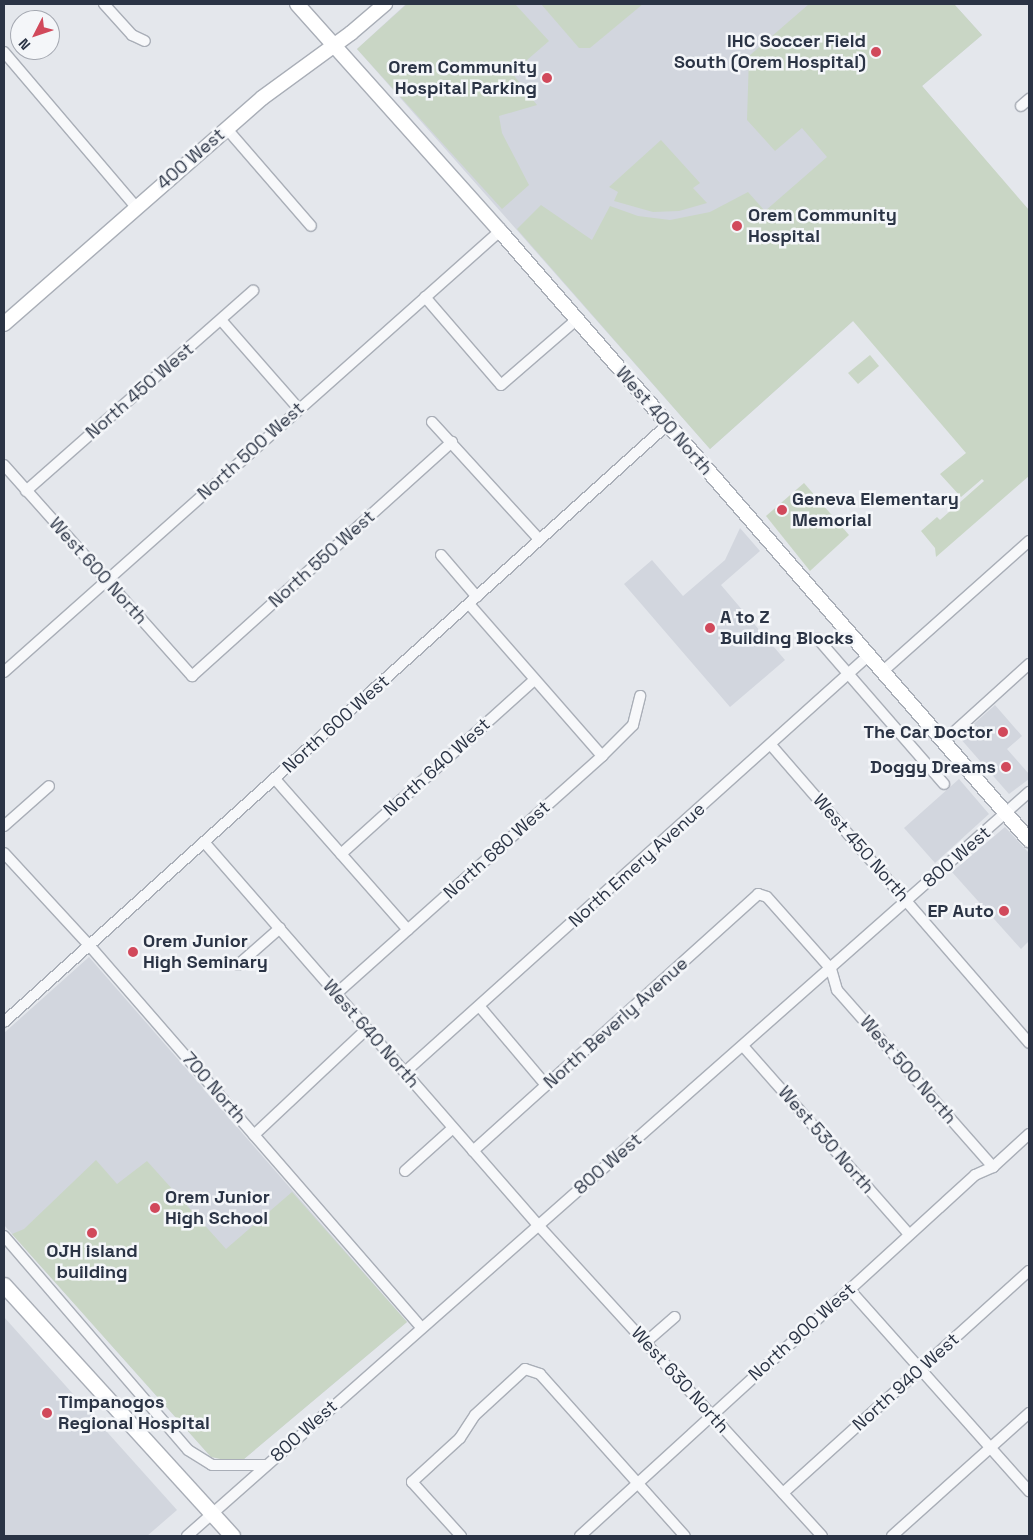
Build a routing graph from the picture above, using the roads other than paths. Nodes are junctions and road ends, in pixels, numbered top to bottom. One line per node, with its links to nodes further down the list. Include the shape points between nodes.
1 (104, 4): 4 (street, via 132,35)
2 (297, 4): 5 (main road, West 400 North)
3 (385, 4): 5 (main road, 400 West)
4 (145, 41)
5 (334, 43): 9 (main road, 400 West); 12 (main road, West 400 North)
6 (4, 52): 10 (street)
7 (1029, 99): 8 (street)
8 (1021, 106)
9 (227, 128): 10 (main road, 400 West); 11 (street)
10 (136, 207): 17 (main road, 400 West)
11 (312, 226)
12 (500, 231): 14 (street, North 500 West); 16 (main road, West 400 North)
13 (253, 291): 15 (street, North 450 West)
14 (425, 297): 16 (street, via 501,385); 18 (street, North 500 West)
15 (221, 320): 18 (street); 23 (street, North 450 West)
16 (576, 320): 20 (main road, West 400 North)
17 (4, 324)
18 (299, 409): 27 (street, North 500 West)
19 (432, 422): 21 (street)
20 (667, 425): 24 (street, North 600 West); 31 (main road, West 400 North)
21 (452, 442): 24 (street); 36 (street, North 550 West)
22 (4, 465): 23 (street, West 600 North)
23 (26, 491): 27 (street, West 600 North)
24 (539, 539): 28 (street, North 600 West)
25 (1029, 541): 34 (street)
26 (441, 555): 28 (street)
27 (107, 581): 33 (street, North 500 West); 36 (street, West 600 North)
28 (477, 597): 29 (street, North 600 West)
29 (469, 604): 37 (street); 42 (street, North 600 West)
30 (818, 639): 35 (street)
31 (868, 656): 34 (main road, West 400 North); 35 (street, North Emery Avenue)
32 (1029, 664): 39 (street)
33 (4, 672)
34 (882, 672): 39 (main road, West 400 North)
35 (848, 674): 40 (street, North Emery Avenue); 43 (street)
36 (192, 676)
37 (534, 680): 41 (street); 51 (street, North 640 West)
38 (640, 696): 41 (street, North 680 West, via 633,725)
39 (943, 742): 46 (main road, West 400 North)
40 (771, 745): 52 (street, West 450 North); 59 (street, North Emery Avenue)
41 (602, 756): 54 (street, North 680 West)
42 (276, 779): 49 (street, North 600 West); 51 (street)
43 (944, 784)
44 (49, 786): 47 (street)
45 (1029, 792): 46 (street, 800 West)
46 (1006, 814): 48 (main road, West 400 North); 52 (street, 800 West)
47 (4, 826)
48 (1029, 840)
49 (204, 842): 53 (street, West 640 North); 55 (street, North 600 West)
50 (4, 853): 55 (street, 700 North)
51 (341, 854): 54 (street)
52 (908, 900): 57 (street, 800 West); 62 (street, West 450 North)
53 (280, 928): 56 (street); 58 (street, West 640 North)
54 (408, 930): 58 (street, North 680 West)
55 (90, 945): 60 (street, North 600 West); 67 (street, 700 North)
56 (238, 965)
57 (831, 969): 63 (street, 800 West); 65 (street, North Beverly Avenue, via 767,897 758,894); 70 (street, West 500 North, via 837,990)
58 (336, 994): 61 (street, West 640 North)
59 (480, 1007): 64 (street, North Emery Avenue); 65 (street)
60 (4, 1022)
61 (367, 1029): 64 (street, West 640 North); 67 (street)
62 (1029, 1044)
63 (743, 1046): 72 (street, 800 West); 73 (street, West 530 North)
64 (405, 1072): 66 (street, West 640 North)
65 (546, 1085): 69 (street, North Beverly Avenue)
66 (452, 1128): 69 (street, West 640 North); 71 (street)
67 (254, 1134): 79 (street, 700 North)
68 (1029, 1134): 70 (street, North 900 West)
69 (473, 1151): 72 (street, West 640 North)
70 (992, 1167): 73 (street, North 900 West, via 975,1175)
71 (404, 1171)
72 (538, 1225): 79 (street, 800 West); 80 (street, West 630 North)
73 (909, 1234): 77 (street, North 900 West)
74 (4, 1236): 85 (street, via 188,1450 212,1465)
75 (1029, 1271): 81 (street, North 940 West)
76 (4, 1286): 89 (highway)
77 (849, 1289): 81 (street); 83 (street, North 900 West)
78 (675, 1316): 80 (street)
79 (421, 1327): 85 (street, 800 West)
80 (646, 1342): 83 (street, West 630 North)
81 (921, 1369): 84 (street); 88 (street, North 940 West)
82 (1029, 1413): 84 (street)
83 (711, 1414): 86 (street, North 900 West); 88 (street, West 630 North)
84 (990, 1448): 87 (street); 96 (street)
85 (265, 1465): 89 (street, 800 West)
86 (637, 1482): 92 (street, via 533,1369 526,1369 475,1416 460,1438 412,1482); 93 (street, North 900 West); 94 (street)
87 (1029, 1491)
88 (783, 1493): 95 (street, West 630 North)
89 (212, 1514): 90 (street, 800 West); 91 (highway)
90 (187, 1536)
91 (232, 1536)
92 (461, 1536)
93 (580, 1536)
94 (685, 1536)
95 (822, 1536)
96 (892, 1536)

